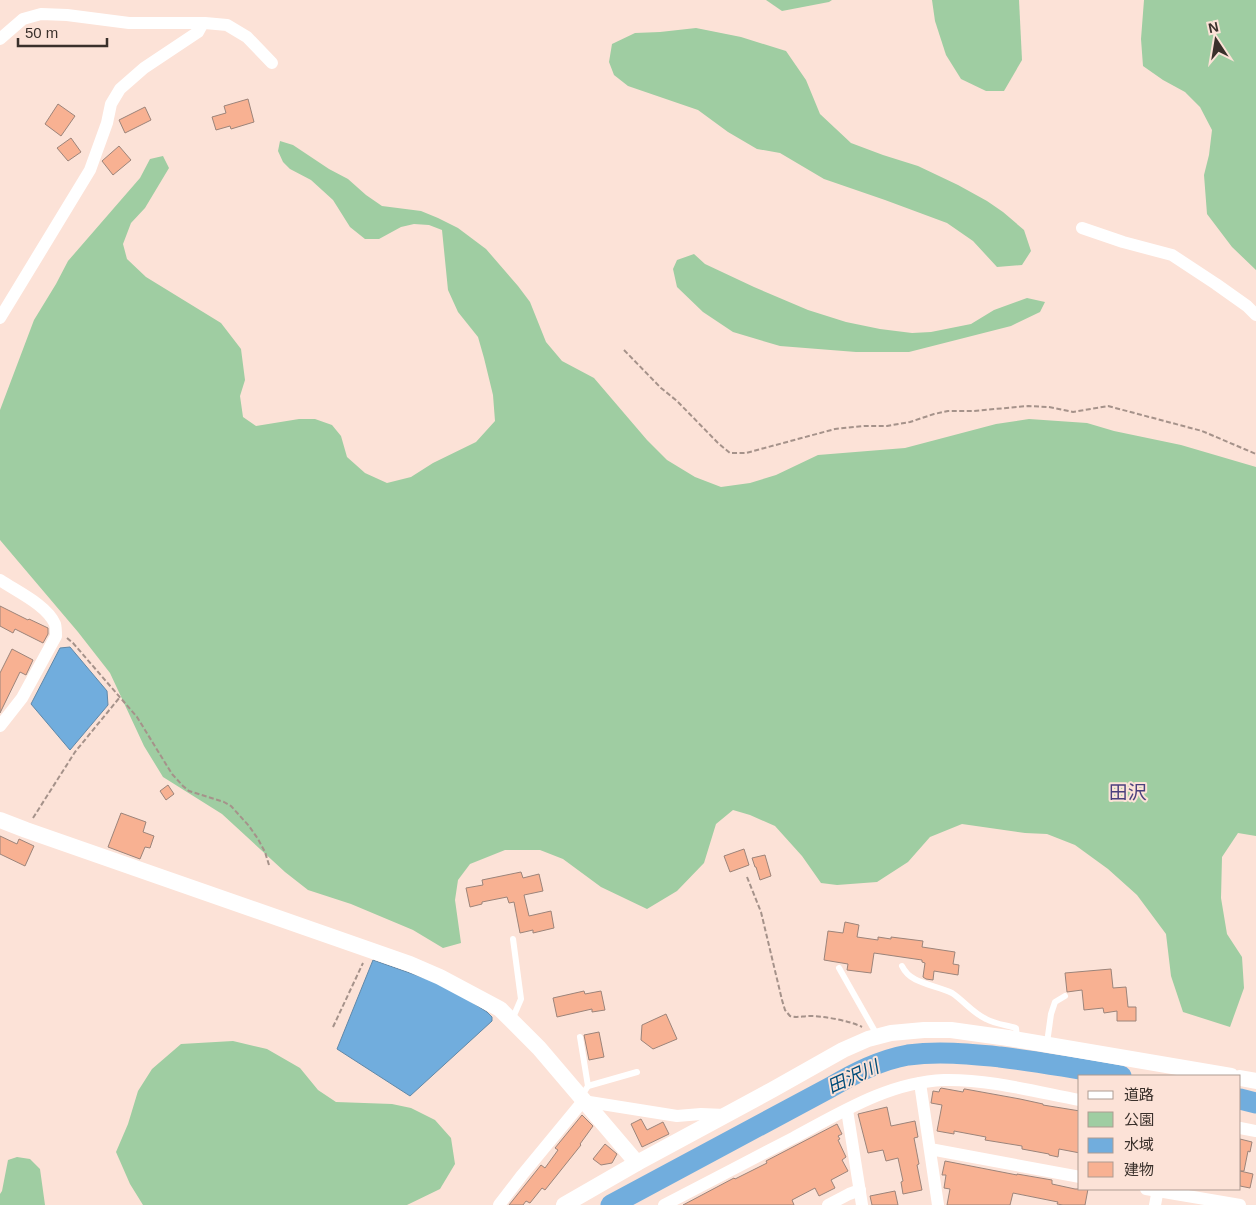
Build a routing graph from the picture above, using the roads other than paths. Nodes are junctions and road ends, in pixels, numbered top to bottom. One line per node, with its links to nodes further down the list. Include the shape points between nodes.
1 (203, 23): 2 (street, via 130,23 41,14 23,19); 3 (street, via 227,25 247,37); 6 (street, via 198,32 144,68 120,89 111,104 90,170)
2 (0, 39)
3 (272, 63)
4 (1082, 228): 5 (street, via 1172,255)
5 (1256, 315)
6 (0, 318)
7 (0, 580): 8 (street, via 48,613 56,630 56,636 22,698)
8 (0, 726)
9 (0, 820): 14 (street, via 410,964 500,1009)
10 (513, 939): 14 (lane, via 521,999)
11 (902, 966): 17 (lane, via 913,978 959,998 978,1015 1016,1028)
12 (840, 968): 16 (lane)
13 (1066, 996): 18 (lane, via 1055,1002)
14 (512, 1020): 24 (street)
15 (580, 1037): 24 (lane)
16 (875, 1037): 17 (street, via 891,1033 951,1030); 27 (street, via 843,1050)
17 (1018, 1039): 18 (street)
18 (1046, 1044): 20 (street)
19 (637, 1072): 24 (lane)
20 (1225, 1075)
21 (1241, 1078): 22 (street)
22 (1256, 1080)
23 (920, 1083): 25 (street, via 942,1080 988,1083); 26 (street, via 883,1092); 30 (street)
24 (584, 1095): 27 (street, via 677,1116); 31 (street); 36 (street)
25 (1078, 1100)
26 (847, 1110): 33 (street); 38 (street)
27 (725, 1115): 31 (street)
28 (1241, 1128): 29 (street)
29 (1256, 1131)
30 (930, 1149): 32 (street); 41 (street)
31 (637, 1162): 37 (street)
32 (1078, 1177)
33 (860, 1190): 39 (street); 40 (street)
34 (1154, 1190): 42 (street)
35 (1159, 1190): 43 (street)
36 (499, 1205)
37 (564, 1205)
38 (664, 1205)
39 (828, 1205)
40 (862, 1205)
41 (938, 1205)
42 (1155, 1205)
43 (1240, 1205)

